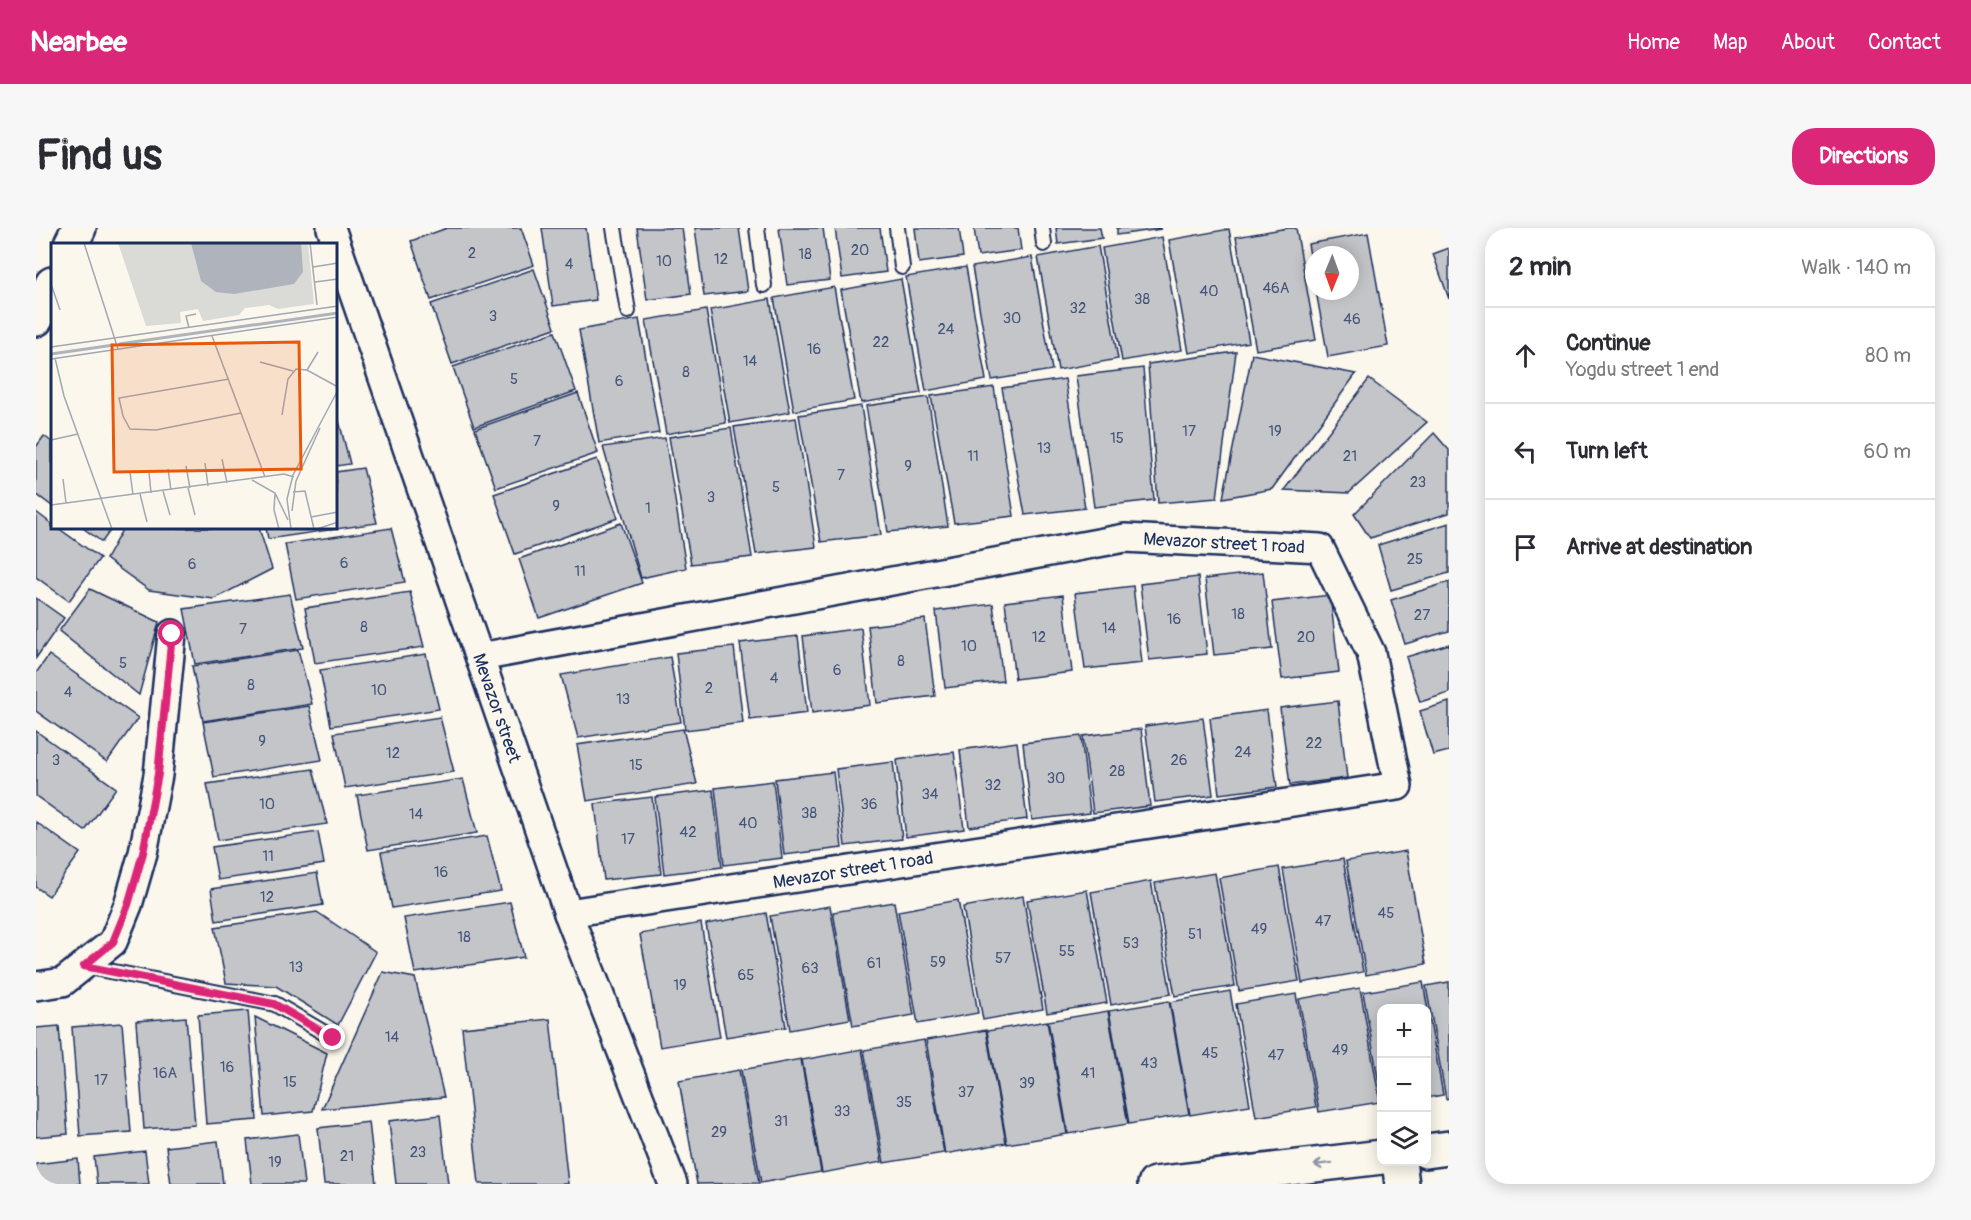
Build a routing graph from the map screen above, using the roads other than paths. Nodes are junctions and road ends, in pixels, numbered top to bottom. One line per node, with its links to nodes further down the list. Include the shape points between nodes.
1 (79, 228): 7 (main road)
2 (331, 228): 8 (street, Mevazor street)
3 (614, 228): 14 (lane)
4 (757, 228): 12 (lane)
5 (897, 228): 11 (lane)
6 (1042, 228): 9 (lane)
7 (72, 243)
8 (336, 243)
9 (1044, 244)
10 (338, 248): 17 (street, Mevazor street)
11 (902, 267)
12 (764, 285)
13 (51, 286): 15 (main road)
14 (628, 310)
15 (36, 319)
16 (172, 634): 19 (street, via 158,774 143,853 113,942)
17 (480, 657): 18 (street, Mevazor street); 18 (street, Mevazor street 1 road, via 1125,538 1320,548 1371,653 1398,786)
18 (568, 913): 26 (street, Mevazor street)
19 (84, 966): 20 (street, via 63,982); 21 (lane, via 274,1004)
20 (36, 986)
21 (333, 1038)
22 (1449, 1148): 23 (main road)
23 (1431, 1150)
24 (1377, 1158): 27 (main road, one-way to 27)
25 (1400, 1166): 28 (main road)
26 (673, 1184)
27 (1155, 1184)
28 (1402, 1184)

